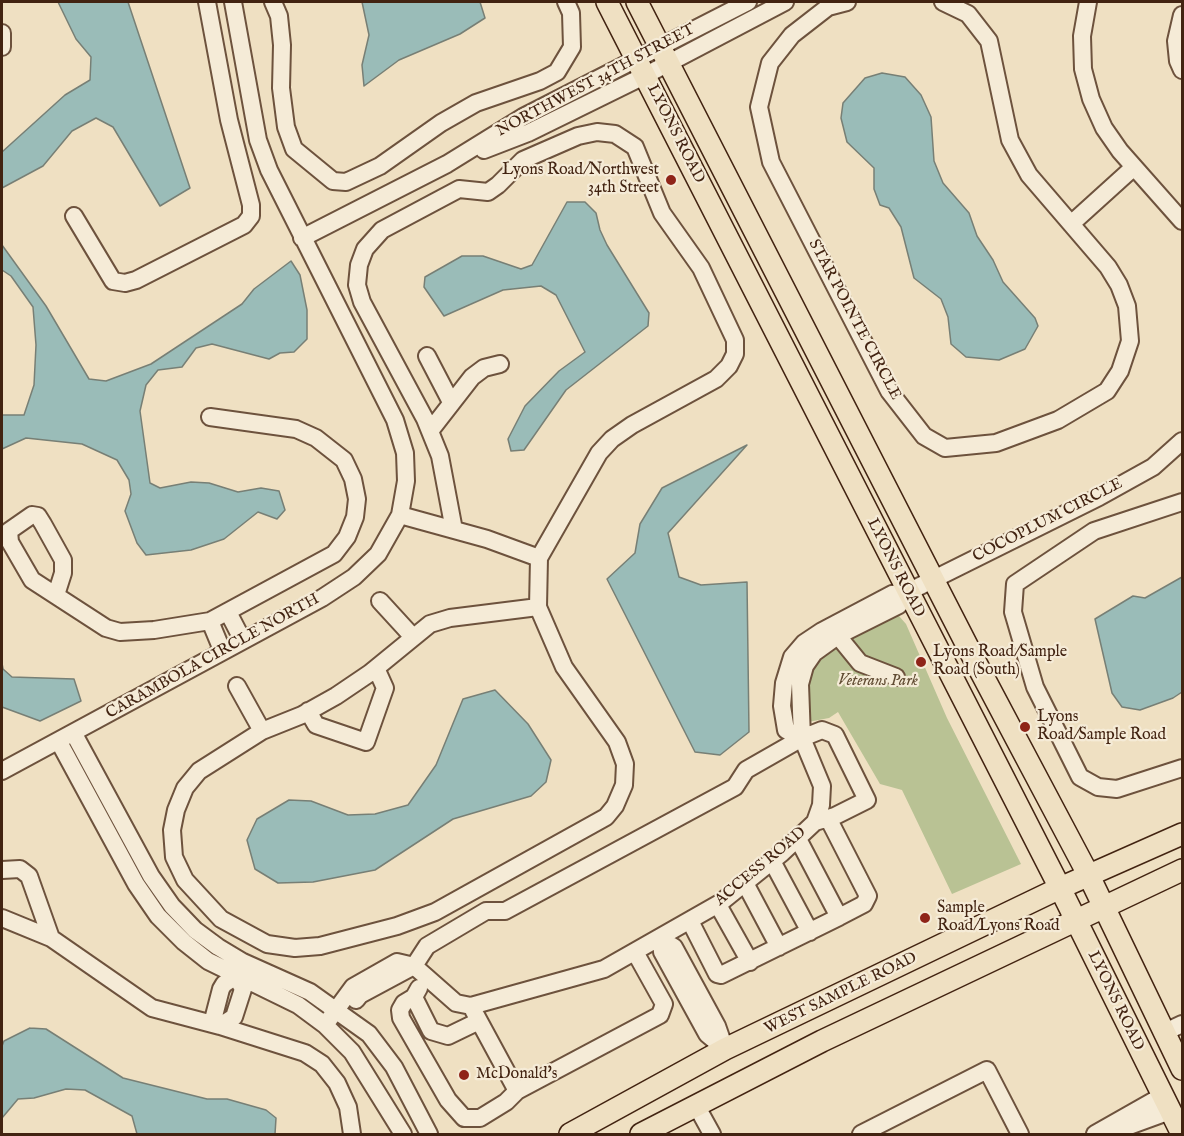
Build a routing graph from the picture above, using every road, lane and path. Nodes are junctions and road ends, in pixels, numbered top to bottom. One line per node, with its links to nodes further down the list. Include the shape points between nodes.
1 (207, 2): 19 (street, via 229,120 251,205 250,216 244,225 124,283 113,280)
2 (232, 2): 22 (street, CARAMBOLA CIRCLE NORTH, via 258,140)
3 (273, 2): 4 (street, via 279,16 286,127 294,149 333,181 346,182 380,166 476,103 557,72 572,46 571,13)
4 (566, 2)
5 (607, 2): 16 (main road, LYONS ROAD)
6 (637, 2): 15 (main road, LYONS ROAD)
7 (748, 2): 15 (street, NORTHWEST 34TH STREET)
8 (785, 2): 15 (street, NORTHWEST 34TH STREET)
9 (847, 2): 21 (street, STAR POINTE CIRCLE, via 828,7 792,35 770,63 759,107 771,162 889,391 924,436 945,448 996,443 1058,420 1107,391 1120,371 1130,341 1127,306 1108,267)
10 (943, 2): 21 (street, STAR POINTE CIRCLE, via 968,14 989,41 1010,140 1029,175)
11 (1088, 2): 18 (street, via 1082,36 1088,89 1104,128)
12 (1182, 15): 17 (street, via 1176,41)
13 (2, 33): 14 (street)
14 (2, 46)
15 (664, 55): 16 (street, NORTHWEST 34TH STREET); 33 (main road, LYONS ROAD)
16 (641, 67): 22 (street, NORTHWEST 34TH STREET, via 528,133 447,164); 34 (main road, LYONS ROAD)
17 (1182, 70)
18 (1134, 167): 20 (street); 21 (street)
19 (74, 216)
20 (1182, 221)
21 (1071, 224)
22 (302, 238): 30 (street, CARAMBOLA CIRCLE NORTH, via 395,420 405,453 406,481)
23 (427, 357): 25 (street)
24 (500, 364): 25 (street, via 484,368 472,377)
25 (451, 402): 27 (street)
26 (210, 417): 38 (street, via 276,425 316,438 344,460 357,499 347,537 334,554)
27 (430, 431): 31 (street, via 447,486); 32 (street, via 362,302 357,285 365,249 382,230 459,189 488,192 523,160 578,136 606,133 626,140 635,147 662,213 701,268 735,340 735,354 716,379 612,439 599,453)
28 (1182, 441): 33 (street, COCOPLUM CIRCLE, via 1154,467)
29 (1182, 502): 51 (street, COCOPLUM CIRCLE, via 1094,531 1015,584 1012,612 1035,687 1080,777 1098,788 1117,789)
30 (400, 515): 31 (street); 42 (street, CARAMBOLA CIRCLE NORTH, via 378,554 354,577)
31 (454, 530): 32 (street)
32 (539, 558): 37 (street)
33 (933, 579): 34 (street, COCOPLUM CIRCLE); 59 (main road, LYONS ROAD)
34 (908, 592): 40 (street, ACCESS ROAD, via 899,605); 50 (street, ACCESS ROAD, via 892,594 830,626 804,643 792,657 782,706 786,730); 61 (main road, LYONS ROAD)
35 (56, 595): 39 (street, via 106,628 120,632)
36 (380, 601): 41 (street)
37 (538, 607): 41 (street, via 450,618 430,624); 48 (street, via 564,667 616,742 624,764 624,785 606,817 435,912 320,946 295,948 267,944 245,934 221,919 200,898 185,880 174,856 172,830 184,788 198,771)
38 (228, 612): 39 (street); 42 (street)
39 (210, 621): 43 (street)
40 (838, 636): 45 (street, via 860,663); 50 (street, ACCESS ROAD, via 814,652 805,666 800,684)
41 (412, 637): 44 (street)
42 (242, 639): 43 (street, CARAMBOLA CIRCLE NORTH)
43 (222, 650): 49 (street, CARAMBOLA CIRCLE NORTH)
44 (376, 668): 47 (street); 47 (street, via 385,688 366,742 316,725)
45 (896, 677)
46 (237, 686): 48 (street)
47 (308, 711): 48 (street)
48 (262, 731)
49 (66, 738): 52 (street, CARAMBOLA CIRCLE NORTH); 74 (street, via 136,884 158,916 208,961)
50 (802, 738): 53 (street, ACCESS ROAD, via 822,786); 53 (street, via 822,730 835,735 867,800); 75 (street, via 746,770 735,787 505,911 486,911 427,946)
51 (1182, 768)
52 (2, 771)
53 (821, 820): 55 (street, ACCESS ROAD); 64 (street, via 868,896 864,904)
54 (1182, 834): 59 (main road, WEST SAMPLE ROAD)
55 (798, 838): 56 (street, ACCESS ROAD); 64 (street)
56 (772, 861): 60 (street, ACCESS ROAD); 68 (street)
57 (2, 870): 69 (street, via 20,869 29,876)
58 (1182, 870): 63 (main road, WEST SAMPLE ROAD)
59 (1089, 876): 61 (main road, WEST SAMPLE ROAD); 63 (main road, LYONS ROAD)
60 (745, 883): 62 (street, ACCESS ROAD); 71 (street)
61 (1060, 888): 66 (main road, LYONS ROAD); 84 (main road, WEST SAMPLE ROAD)
62 (718, 905): 67 (street, ACCESS ROAD); 73 (street)
63 (1104, 908): 66 (main road, WEST SAMPLE ROAD); 83 (main road, LYONS ROAD)
64 (839, 917): 68 (street)
65 (2, 918): 69 (street)
66 (1076, 919): 87 (main road, LYONS ROAD); 88 (main road, WEST SAMPLE ROAD)
67 (690, 921): 70 (street, ACCESS ROAD); 73 (street, via 717,974 726,975)
68 (810, 932): 71 (street)
69 (51, 938): 81 (street, via 152,1008)
70 (661, 939): 72 (street, ACCESS ROAD); 84 (street, via 662,952 707,1034)
71 (780, 947): 73 (street)
72 (635, 952): 77 (street, ACCESS ROAD, via 604,969); 86 (street, via 664,1004 660,1016)
73 (750, 962)
74 (240, 969): 78 (street, via 310,992); 81 (street, via 243,989 234,1017); 82 (street)
75 (420, 972): 76 (street); 77 (street, via 456,1004); 78 (street, via 397,962 371,975 353,987)
76 (414, 997): 79 (street, via 431,1031 440,1035 448,1036); 86 (street, via 404,1003 401,1018 448,1100 464,1119 480,1118)
77 (471, 1006): 79 (street)
78 (341, 1012): 82 (street); 91 (street, via 369,1034 394,1067)
79 (479, 1021): 86 (street)
80 (1182, 1024): 83 (street)
81 (220, 1026): 89 (street, via 305,1053 322,1064 337,1083 348,1107)
82 (329, 1029): 90 (street, via 352,1052)
83 (1163, 1033): 85 (main road, LYONS ROAD)
84 (725, 1049): 92 (main road, WEST SAMPLE ROAD)
85 (1182, 1069)
86 (517, 1091)
87 (1166, 1103): 97 (street); 98 (street); 99 (main road, LYONS ROAD)
88 (696, 1105): 93 (main road, WEST SAMPLE ROAD); 94 (street)
89 (351, 1134)
90 (403, 1134)
91 (429, 1134)
92 (570, 1134)
93 (641, 1134)
94 (712, 1134)
95 (861, 1134): 96 (street, via 987,1070)
96 (1020, 1134)
97 (1095, 1134)
98 (1107, 1134)
99 (1182, 1134)

